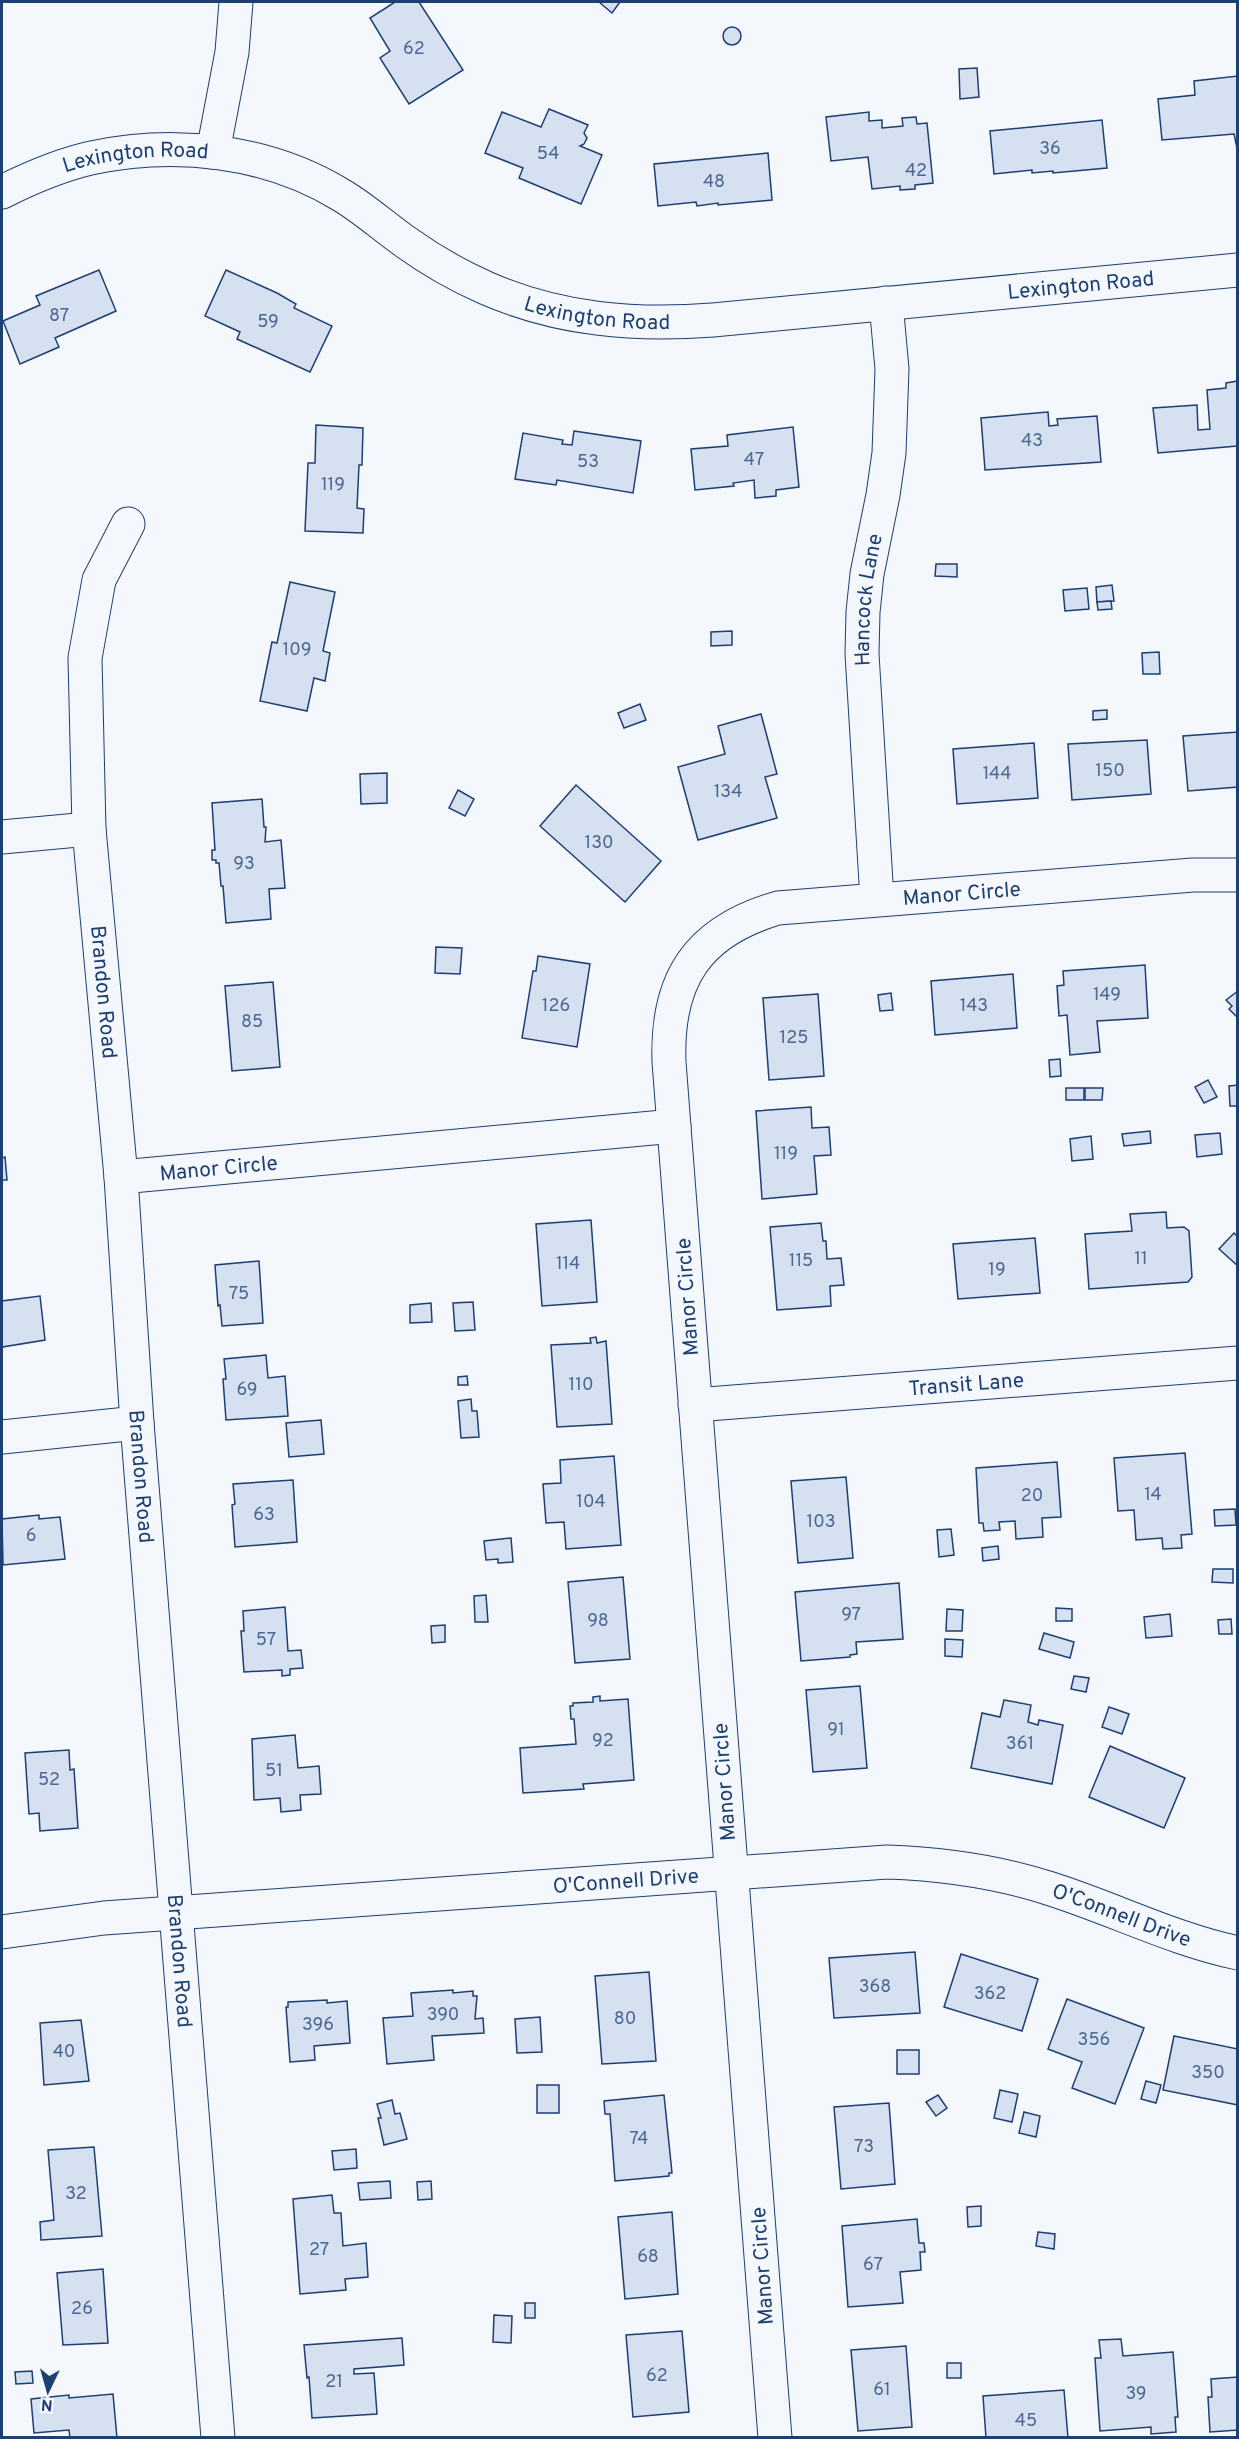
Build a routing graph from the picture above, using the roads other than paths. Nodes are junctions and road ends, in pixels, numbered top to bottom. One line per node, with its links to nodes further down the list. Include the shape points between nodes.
1 (236, 2): 2 (street, via 232,52)
2 (213, 152): 3 (street, Lexington Road, via 162,149 89,158); 5 (street, Lexington Road, via 272,164 307,177 340,194 406,243 465,278 529,304 574,316 667,324)
3 (2, 192)
4 (1238, 270): 5 (street, Lexington Road)
5 (886, 303): 10 (street, Hancock Lane, via 892,369 889,453 867,574 862,644)
6 (128, 524): 7 (street, Brandon Road, via 99,580 85,658)
7 (89, 829): 8 (street); 12 (street, Brandon Road)
8 (2, 837)
9 (1238, 875): 10 (street, Manor Circle)
10 (877, 899): 11 (street, Manor Circle, via 800,905 756,914 726,929 698,952 681,983 671,1017 668,1039)
11 (674, 1126): 12 (street, Manor Circle); 14 (street, Manor Circle)
12 (121, 1177): 15 (street, Brandon Road)
13 (1238, 1363): 14 (street, Transit Lane)
14 (695, 1405): 17 (street, Manor Circle)
15 (137, 1423): 16 (street); 18 (street, Brandon Road)
16 (2, 1437)
17 (731, 1873): 18 (street, O'Connell Drive); 20 (street, O'Connell Drive, via 887,1862 969,1869 1049,1888 1169,1934); 22 (street, Manor Circle)
18 (176, 1913): 19 (street, O'Connell Drive); 21 (street, Brandon Road)
19 (2, 1932)
20 (1238, 1953)
21 (218, 2438)
22 (775, 2438)

